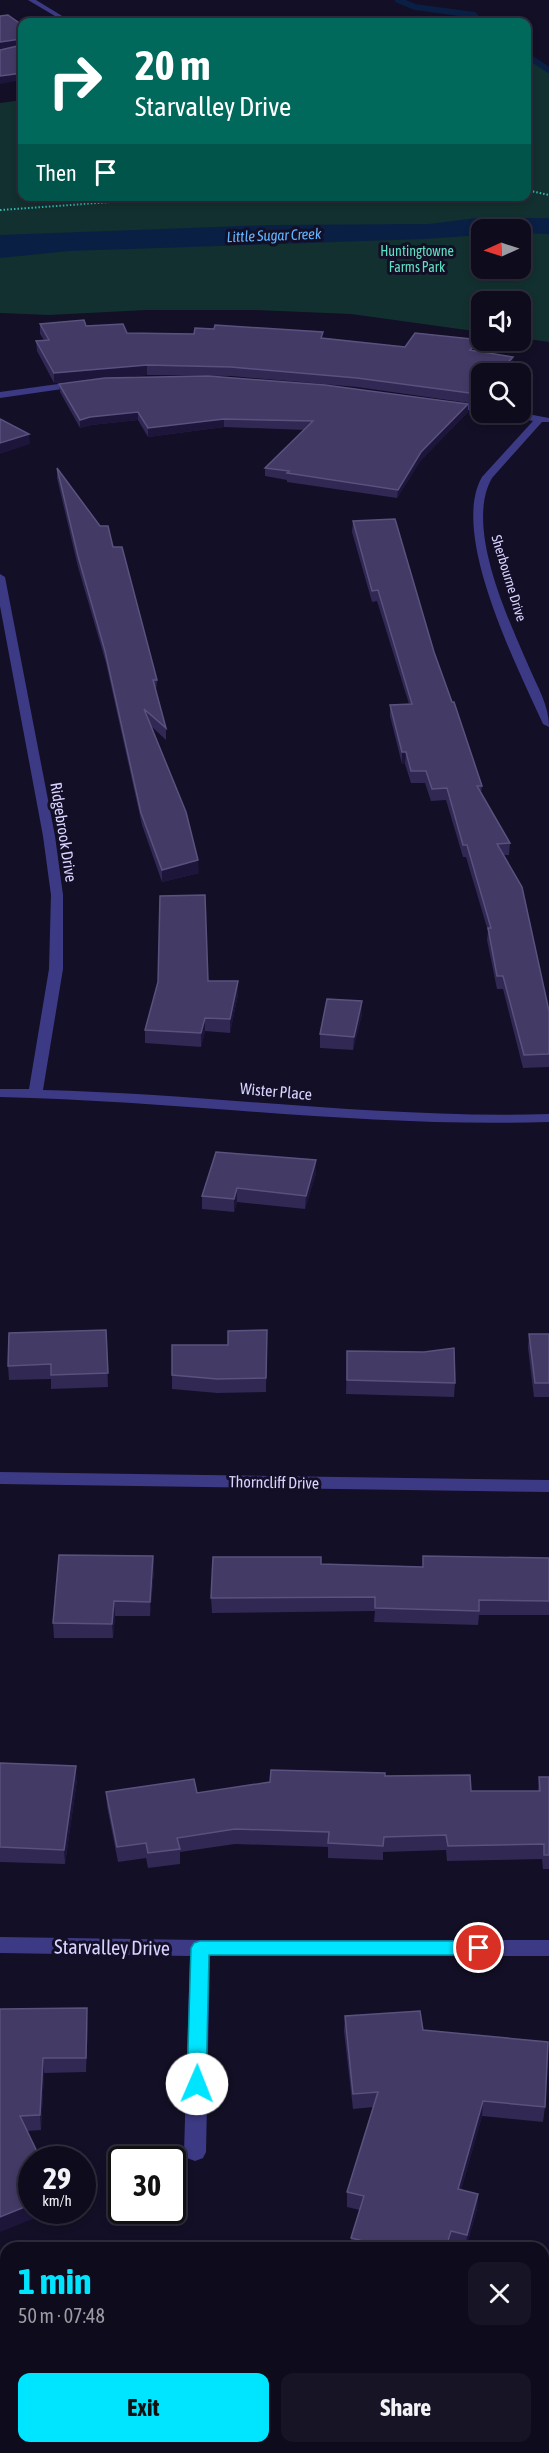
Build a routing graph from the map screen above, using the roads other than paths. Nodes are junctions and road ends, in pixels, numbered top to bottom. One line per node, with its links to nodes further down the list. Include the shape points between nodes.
1 (31, 0): 2 (street)
2 (62, 18)
3 (86, 384): 4 (street)
4 (0, 395)
5 (434, 403): 6 (street)
6 (471, 408)
7 (545, 420): 9 (street, Sherbourne Drive, via 484,483 477,502 480,542 500,608)
8 (0, 577): 11 (street, Ridgebrook Drive, via 57,895 56,969)
9 (549, 724)
10 (0, 1093): 11 (street, Wister Place)
11 (35, 1094): 12 (street, Wister Place, via 360,1116)
12 (549, 1118)
13 (0, 1478): 14 (street, Thorncliff Drive)
14 (549, 1486)
15 (0, 1945): 16 (street, Starvalley Drive)
16 (200, 1948): 17 (street, Starvalley Drive); 18 (street)
17 (549, 1948)
18 (195, 2152)

